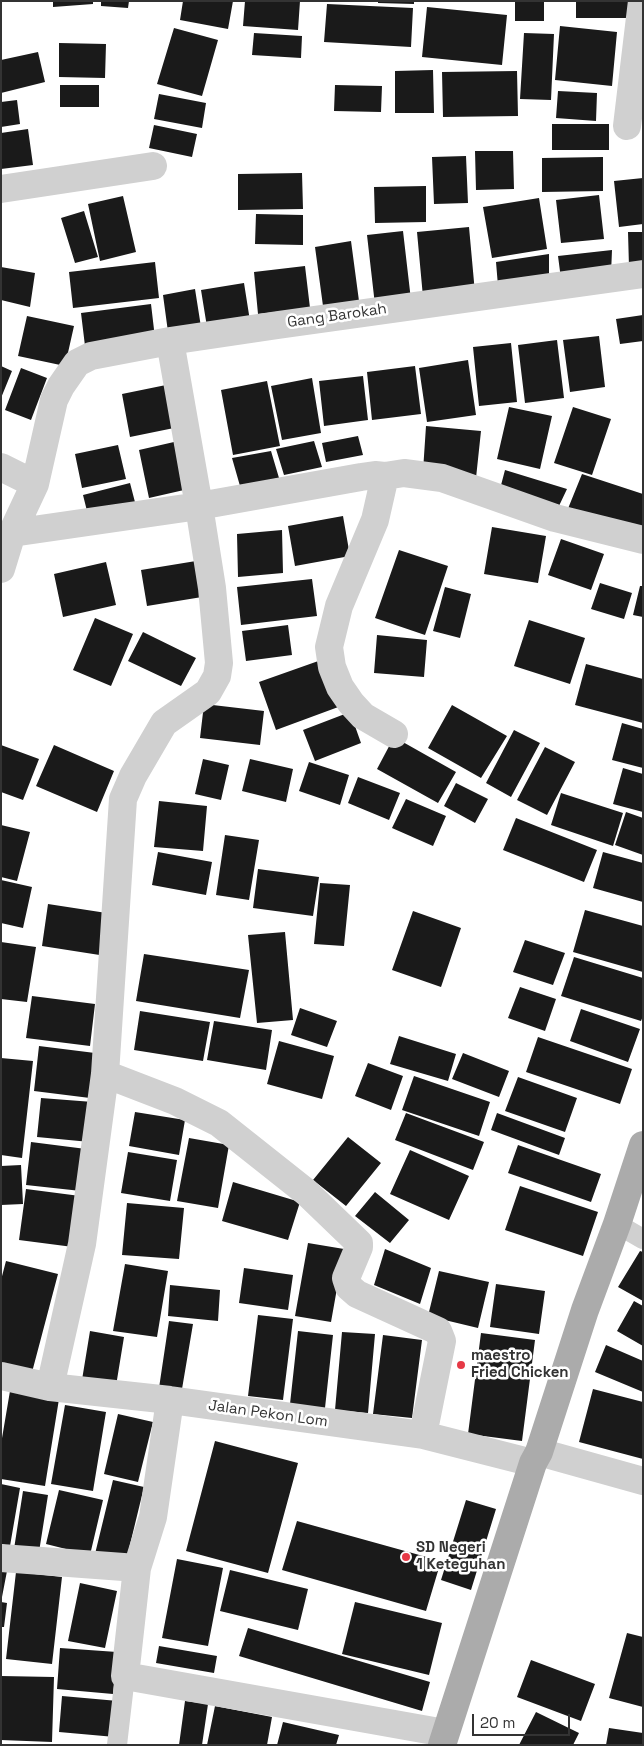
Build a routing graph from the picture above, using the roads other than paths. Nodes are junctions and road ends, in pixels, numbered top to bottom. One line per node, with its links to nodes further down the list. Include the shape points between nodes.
1 (642, 1): 2 (street)
2 (626, 126)
3 (153, 166): 4 (street)
4 (1, 189)
5 (643, 274): 6 (street, Gang Barokah)
6 (170, 341): 9 (street, Gang Barokah, via 91,356 77,363 54,400); 10 (street)
7 (1, 467): 9 (street)
8 (385, 476): 10 (street, via 362,477); 12 (street, via 404,473 442,478 555,518); 14 (street, via 374,520 339,606 329,647 332,667 350,703 363,716)
9 (34, 484): 11 (street, Gang Barokah)
10 (199, 506): 11 (street); 15 (street, via 212,588 218,676 208,692 164,724 128,787)
11 (12, 534): 13 (street, Gang Barokah)
12 (643, 540)
13 (1, 569)
14 (394, 734)
15 (105, 1074): 20 (street, via 82,1244); 22 (street, via 175,1100 219,1122 306,1192 359,1243 346,1278 349,1287 357,1294 438,1331 442,1342)
16 (643, 1145): 17 (main road)
17 (618, 1224): 18 (lane); 23 (main road, via 585,1310)
18 (643, 1239)
19 (1, 1376): 20 (street, Jalan Pekon Lom)
20 (50, 1387): 21 (street, Jalan Pekon Lom)
21 (170, 1400): 22 (street, Jalan Pekon Lom); 26 (street, via 153,1517)
22 (423, 1436): 23 (street, Jalan Pekon Lom)
23 (536, 1458): 24 (street, Jalan Pekon Lom); 28 (main road)
24 (643, 1481)
25 (1, 1558): 26 (street)
26 (137, 1568): 27 (street)
27 (125, 1676): 28 (street); 29 (lane)
28 (444, 1739)
29 (117, 1745)

